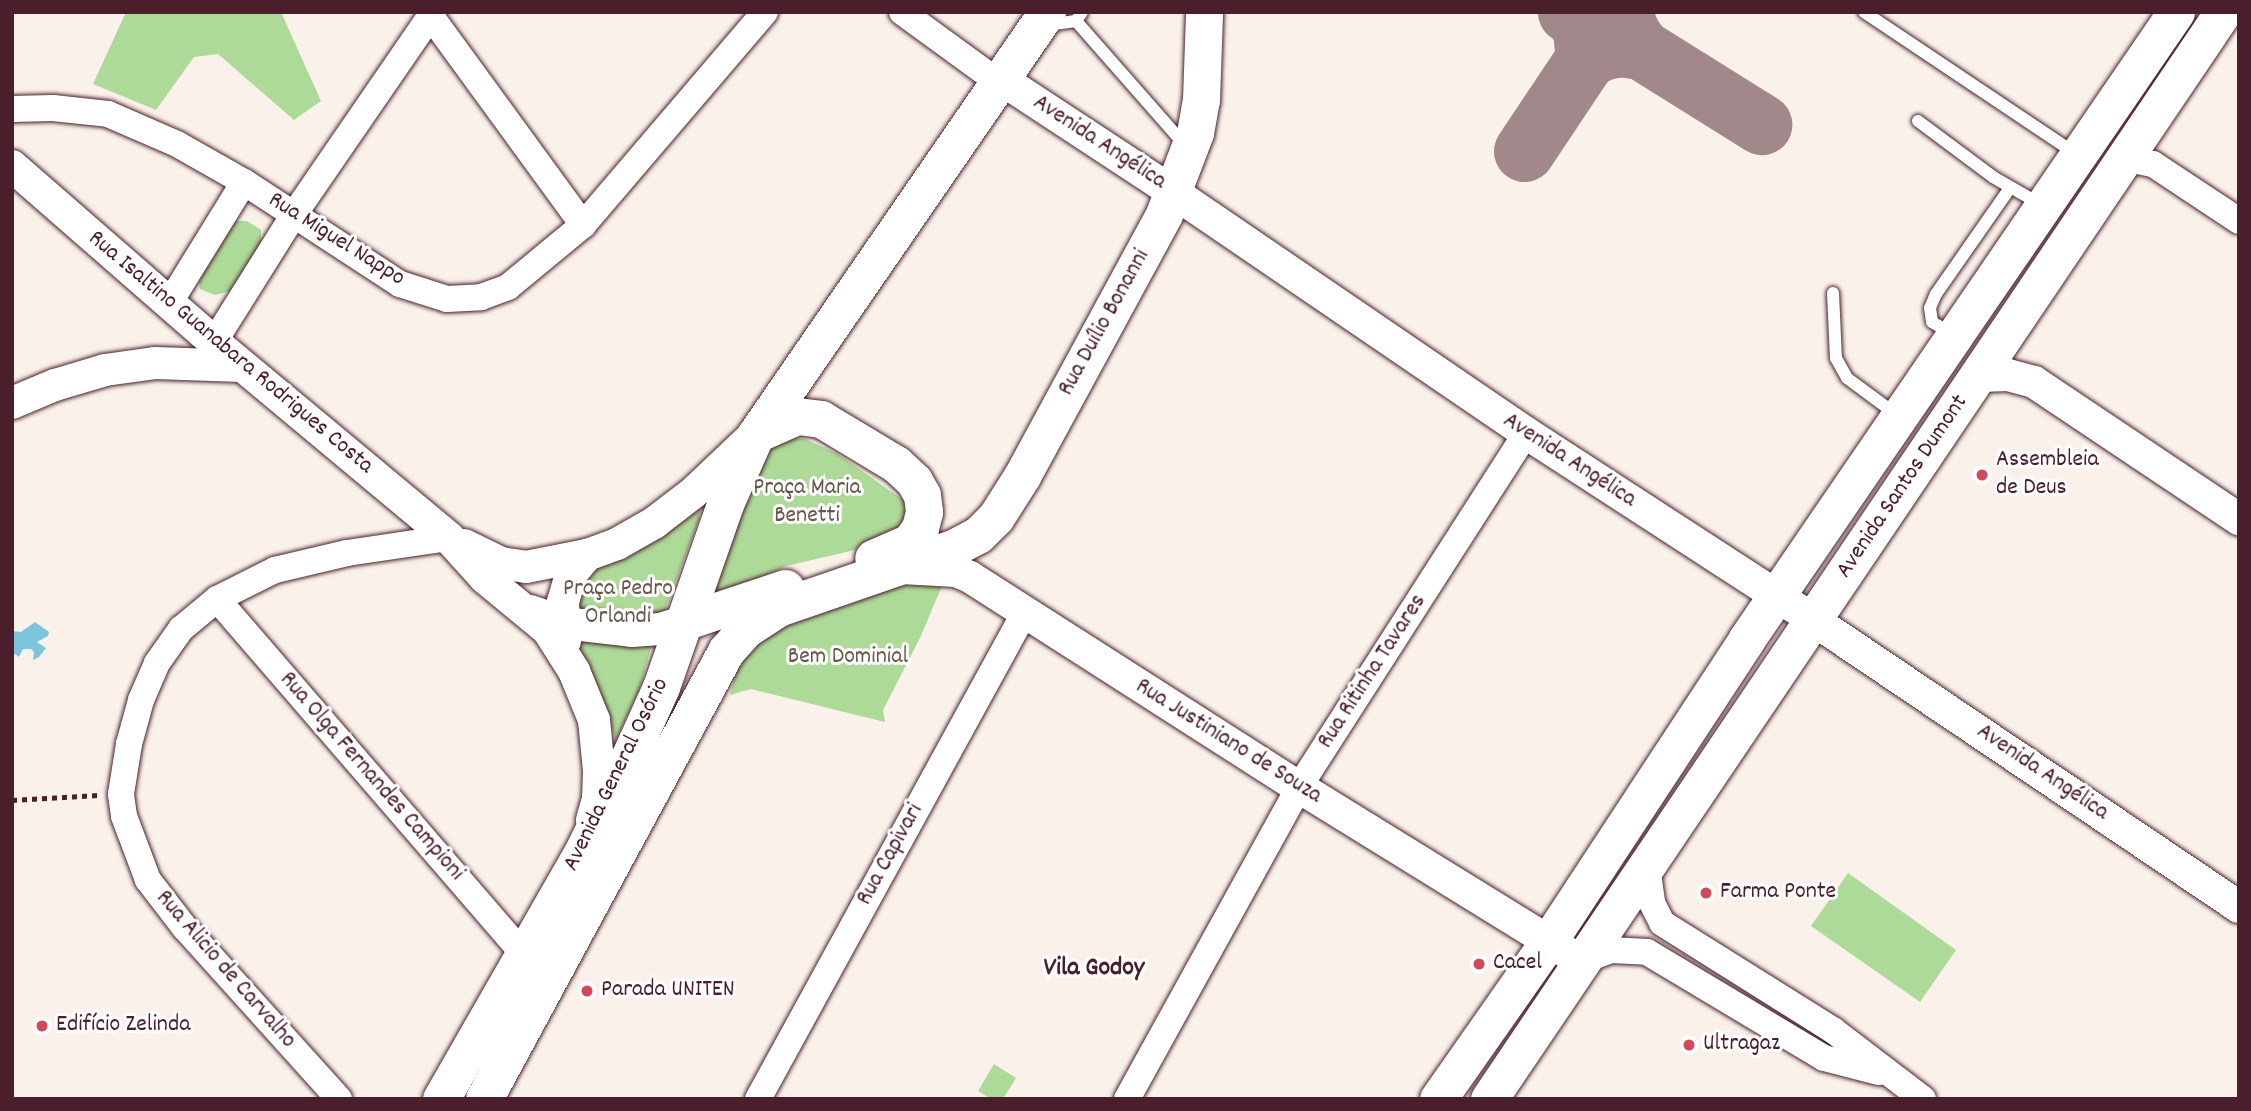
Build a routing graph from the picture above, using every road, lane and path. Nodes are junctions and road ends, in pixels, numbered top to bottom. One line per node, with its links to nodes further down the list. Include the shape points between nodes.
1 (765, 12): 22 (street, Rua Miguel Nappo)
2 (902, 12): 9 (street, Avenida Angélica)
3 (1204, 12): 12 (main road, Rua Duílio Bonanni, via 1201,100)
4 (1864, 12): 13 (lane)
5 (2176, 12): 13 (main road, Avenida Santos Dumont)
6 (2223, 12): 14 (main road, Avenida Santos Dumont)
7 (432, 14): 20 (street); 22 (street)
8 (1060, 18): 9 (main road, Avenida General Osório); 12 (lane)
9 (998, 82): 18 (street, Avenida Angélica, via 1013,87); 33 (main road, Avenida General Osório)
10 (12, 109): 16 (street, Rua Miguel Nappo, via 108,114 177,144)
11 (1918, 121): 17 (lane)
12 (1189, 151): 18 (main road, Rua Duílio Bonanni)
13 (2081, 151): 14 (main road); 19 (main road, Avenida Santos Dumont)
14 (2124, 158): 21 (street, via 2153,164); 29 (main road, Avenida Santos Dumont)
15 (12, 166): 24 (street, Rua Isaltino Guanabara Rodrigues Costa)
16 (244, 182): 20 (street, Rua Miguel Nappo); 24 (street)
17 (2010, 188): 19 (lane); 26 (lane, via 1930,308 1932,322)
18 (1173, 192): 32 (street, Avenida Angélica); 37 (main road, Rua Duílio Bonanni, via 996,517 978,535)
19 (2043, 206): 26 (main road, Avenida Santos Dumont)
20 (293, 216): 22 (street, Rua Miguel Nappo, via 400,284 447,299 481,297 508,287); 25 (street)
21 (2239, 221)
22 (583, 225)
23 (1833, 293): 31 (lane, via 1836,358 1847,378)
24 (170, 302): 25 (street, Rua Isaltino Guanabara Rodrigues Costa)
25 (204, 333): 27 (street, via 183,340); 28 (street, Rua Isaltino Guanabara Rodrigues Costa)
26 (1956, 337): 31 (main road, Avenida Santos Dumont)
27 (155, 363): 28 (street); 30 (street, via 104,370)
28 (242, 366): 35 (street, Rua Isaltino Guanabara Rodrigues Costa)
29 (1980, 376): 34 (street, via 2008,375 2034,382); 44 (main road, Avenida Santos Dumont)
30 (12, 403)
31 (1900, 418): 39 (main road, Avenida Santos Dumont)
32 (1525, 433): 39 (street, Avenida Angélica); 48 (street, Rua Ritinha Tavares)
33 (756, 434): 36 (street, Rua Isaltino Guanabara Rodrigues Costa, via 654,523); 38 (main road, via 797,416 821,419 896,464 922,495 920,528 910,541); 45 (main road, Avenida General Osório, via 725,504)
34 (2239, 519)
35 (449, 538): 36 (street, Rua Isaltino Guanabara Rodrigues Costa, via 501,563 526,567); 40 (street, Rua Alicio de Carvalho, via 347,553 275,570); 41 (street, Rua Isaltino Guanabara Rodrigues Costa)
36 (587, 555): 46 (street, via 571,574 563,602)
37 (901, 568): 38 (main road); 42 (main road, Avenida General Osório); 43 (street, Rua Justiniano de Souza, via 956,571)
38 (830, 573): 42 (main road); 45 (main road)
39 (1778, 597): 44 (street, Avenida Angélica); 54 (main road, Avenida Santos Dumont)
40 (217, 599): 49 (street, Rua Alicio de Carvalho, via 181,629 157,663 128,744); 55 (street, Rua Olga Fernandes Campioni)
41 (519, 607): 46 (street, Rua Isaltino Guanabara Rodrigues Costa); 47 (street, Rua Isaltino Guanabara Rodrigues Costa, via 548,630)
42 (778, 608): 63 (main road, Avenida General Osório, via 746,629 726,651)
43 (1025, 612): 48 (street, Rua Justiniano de Souza); 60 (street, Rua Capivari)
44 (1812, 619): 52 (main road, Avenida Santos Dumont); 53 (street, Avenida Angélica)
45 (683, 622): 46 (street, Rua Isaltino Guanabara Rodrigues Costa, via 632,631); 51 (main road, Avenida General Osório, via 662,687)
46 (564, 623): 47 (street)
47 (574, 671): 51 (street, Rua Isaltino Guanabara Rodrigues Costa, via 594,720 599,771 598,799)
48 (1299, 787): 54 (street, Rua Justiniano de Souza); 64 (street, Rua Ritinha Tavares)
49 (121, 794): 50 (path); 61 (street, Rua Alicio de Carvalho, via 124,816 148,880 185,928)
50 (12, 800)
51 (584, 849): 55 (main road, Avenida General Osório)
52 (1647, 866): 56 (main road, Avenida Santos Dumont); 57 (street, via 1652,903 1662,923)
53 (2239, 906)
54 (1548, 942): 56 (street); 65 (main road, Avenida Santos Dumont)
55 (524, 955): 62 (main road, Avenida General Osório)
56 (1581, 961): 58 (street, via 1611,950 1647,952); 66 (main road, Avenida Santos Dumont)
57 (1839, 1035): 58 (street, via 1840,1055); 59 (street)
58 (1824, 1058): 59 (street)
59 (1891, 1075): 67 (street)
60 (761, 1098)
61 (338, 1099)
62 (441, 1099)
63 (484, 1099)
64 (1127, 1099)
65 (1438, 1099)
66 (1489, 1099)
67 (1923, 1099)

